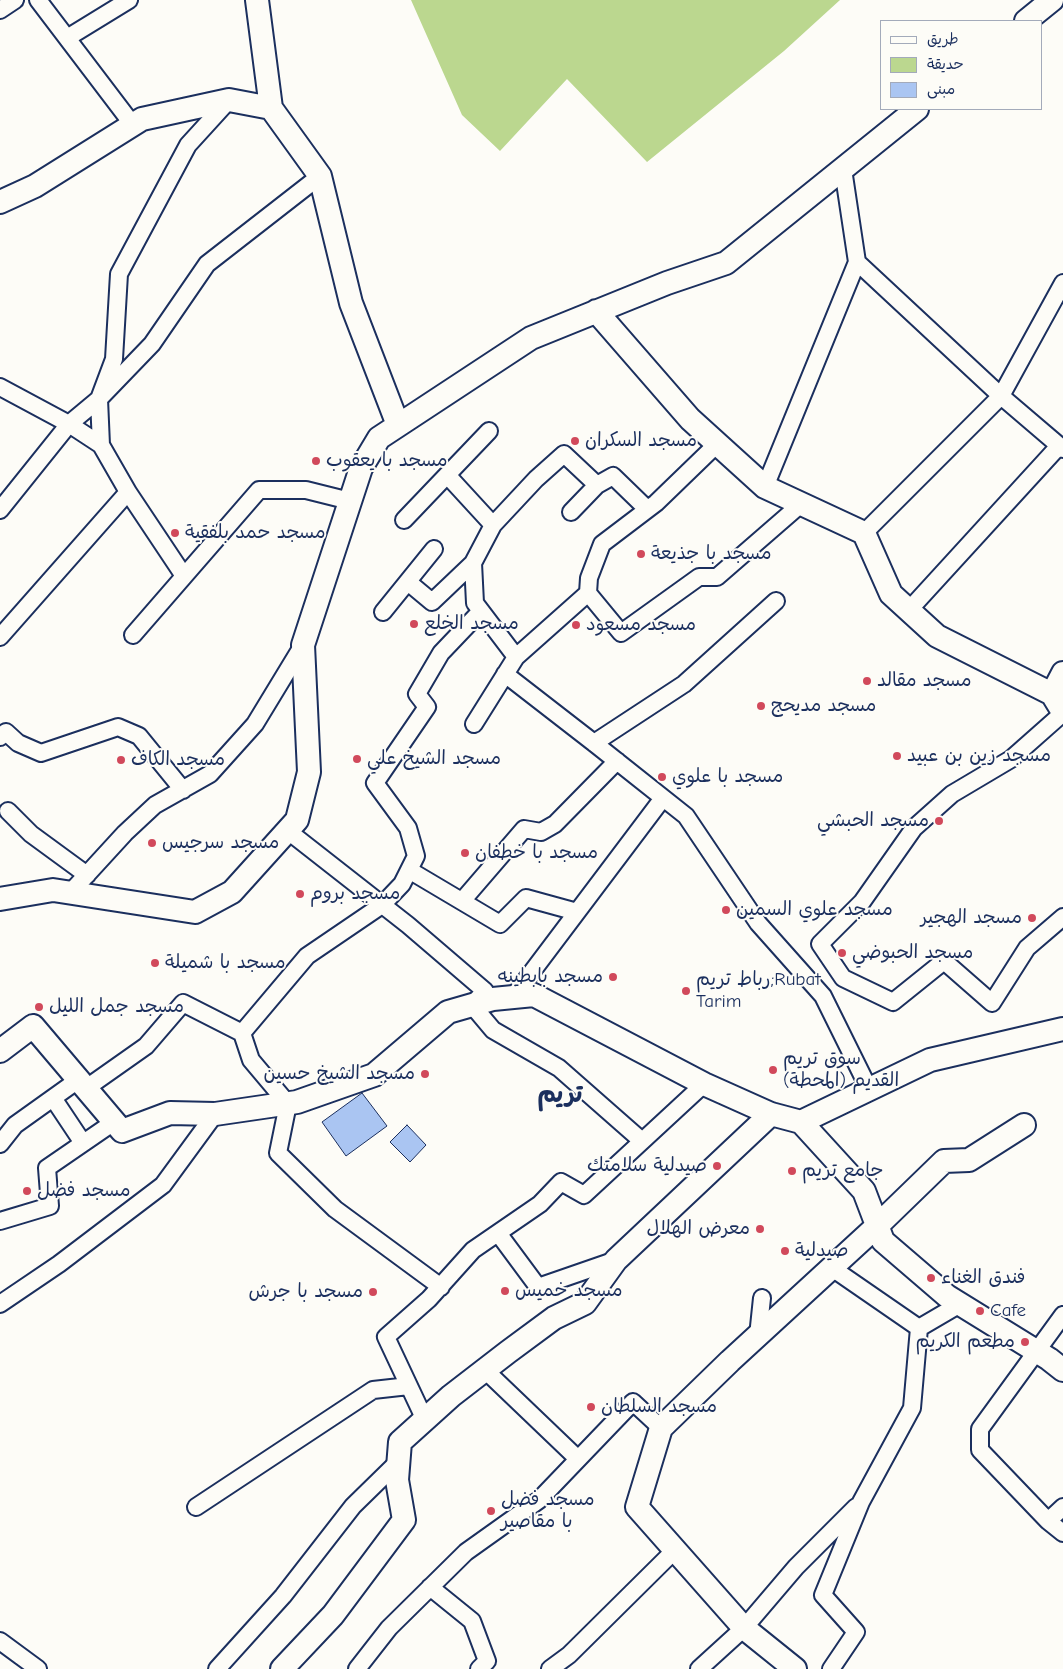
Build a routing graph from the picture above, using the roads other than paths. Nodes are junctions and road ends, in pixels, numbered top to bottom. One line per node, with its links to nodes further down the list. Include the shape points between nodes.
1 (15, 0): 6 (street)
2 (38, 0): 8 (street)
3 (129, 0): 8 (street)
4 (257, 0): 10 (street)
5 (1052, 0): 7 (street)
6 (0, 10)
7 (1027, 20)
8 (67, 38): 12 (street)
9 (229, 100): 10 (street); 12 (street, via 142,119); 21 (street, via 188,145 119,274 114,359)
10 (271, 108): 14 (street)
11 (916, 110): 13 (street)
12 (133, 125): 15 (street, via 35,186)
13 (843, 168): 16 (street); 18 (street, via 726,263)
14 (320, 176): 21 (street, via 208,264 152,344); 23 (street, via 351,302)
15 (0, 202)
16 (857, 262): 20 (street); 30 (street)
17 (1063, 282): 20 (street)
18 (596, 311): 23 (street, via 531,338); 25 (street, via 690,419)
19 (3, 394): 22 (street)
20 (1001, 396): 27 (street); 39 (street)
21 (99, 399): 22 (street); 26 (street)
22 (69, 424): 26 (street); 35 (street)
23 (398, 425): 32 (street, via 379,438 362,468)
24 (489, 430): 28 (street)
25 (717, 444): 30 (street); 34 (street)
26 (101, 445): 31 (street)
27 (1061, 447): 46 (street)
28 (448, 476): 37 (street); 38 (street)
29 (597, 485): 34 (street, via 613,476); 36 (street); 38 (street, via 564,454)
30 (765, 487): 33 (street)
31 (128, 492): 42 (street); 50 (street)
32 (350, 501): 42 (street, via 306,490 259,490); 51 (street)
33 (801, 504): 39 (street); 44 (street, via 717,577 699,576 621,632)
34 (647, 509): 44 (street, via 602,544 589,578)
35 (0, 510)
36 (571, 512)
37 (404, 520)
38 (493, 525): 41 (street)
39 (864, 533): 46 (street, via 891,594)
40 (434, 550): 43 (street)
41 (473, 563): 43 (street, via 432,602); 47 (street, via 475,603)
42 (184, 576): 49 (street)
43 (408, 582): 48 (street)
44 (588, 594): 52 (street)
45 (776, 601): 58 (street, via 684,684)
46 (909, 610): 55 (street, via 937,636)
47 (481, 611): 52 (street); 64 (street, via 441,653 417,694 427,707 375,783 408,828 416,856)
48 (383, 612)
49 (133, 636)
50 (0, 637)
51 (303, 645): 60 (street, via 255,724 210,774); 63 (street, via 309,772 297,820)
52 (516, 658): 54 (street)
53 (1063, 673): 55 (street)
54 (505, 674): 56 (street); 58 (street)
55 (1060, 706): 71 (street, via 1011,759 952,794 914,828 862,902 820,944 843,978 893,1002 944,961 992,1003 1027,948)
56 (474, 724)
57 (0, 737): 60 (street, via 6,732 18,743 42,753 118,727 139,736)
58 (594, 743): 59 (street)
59 (617, 761): 61 (street); 68 (street, via 555,824 540,832 524,829)
60 (183, 790): 65 (street, via 154,805)
61 (663, 798): 70 (street); 79 (street, via 686,816 758,923 823,996)
62 (8, 811): 65 (street, via 31,834)
63 (288, 831): 66 (street, via 232,892 195,912); 69 (street)
64 (409, 870): 68 (street); 69 (street, via 402,884)
65 (87, 875): 66 (street)
66 (70, 893): 67 (street, via 53,890)
67 (0, 899)
68 (462, 901): 70 (street, via 500,924 526,898)
69 (382, 905): 73 (street, via 485,991); 75 (street, via 307,956)
70 (576, 912): 72 (street)
71 (1063, 917)
72 (513, 997): 73 (street); 78 (street, via 534,995)
73 (472, 1004): 81 (street, via 448,1012 374,1075); 87 (street, via 493,1030 559,1068)
74 (1063, 1029): 79 (street, via 930,1060)
75 (242, 1032): 77 (street, via 183,1003 146,1046); 81 (street, via 251,1060)
76 (0, 1051): 77 (street, via 33,1026)
77 (82, 1084): 80 (street); 84 (street)
78 (704, 1084): 83 (street); 87 (street)
79 (869, 1089): 85 (street)
80 (53, 1098): 88 (street); 89 (street, via 15,1125)
81 (288, 1104): 82 (street); 95 (street, via 278,1153 335,1209)
82 (215, 1114): 84 (street, via 170,1113 122,1131); 97 (street, via 163,1185)
83 (771, 1114): 85 (street); 93 (street)
84 (114, 1122): 88 (street)
85 (802, 1122): 91 (street, via 864,1191)
86 (1024, 1125): 91 (street, via 969,1160 944,1161)
87 (642, 1141): 92 (street, via 584,1195 561,1182 540,1204)
88 (83, 1143): 90 (street, via 47,1168 50,1206)
89 (0, 1144)
90 (0, 1220)
91 (877, 1226): 94 (street); 98 (street, via 883,1241)
92 (498, 1232): 93 (street, via 538,1287); 95 (street, via 473,1250)
93 (616, 1260): 103 (street, via 585,1302 554,1318)
94 (832, 1268): 100 (street); 101 (street)
95 (441, 1287): 105 (street, via 386,1337)
96 (762, 1298): 101 (street)
97 (0, 1304)
98 (960, 1304): 100 (street); 102 (street)
99 (1063, 1315): 102 (street)
100 (919, 1328): 110 (street, via 912,1408)
101 (758, 1336): 107 (street)
102 (1038, 1352): 104 (street); 113 (street, via 980,1429 980,1450)
103 (485, 1370): 106 (street); 108 (street)
104 (1063, 1370)
105 (409, 1386): 106 (street); 111 (street, via 373,1390)
106 (425, 1420): 109 (street, via 400,1442)
107 (661, 1428): 108 (street, via 633,1402); 115 (street, via 637,1507)
108 (578, 1459): 116 (street, via 539,1500 466,1552)
109 (398, 1461): 121 (street, via 353,1506 283,1596); 122 (street, via 397,1480 404,1520 333,1615)
110 (861, 1502): 117 (street, via 796,1567); 127 (street, via 823,1595 856,1632)
111 (196, 1507)
112 (1063, 1507): 113 (street)
113 (1048, 1521): 114 (street)
114 (1063, 1533)
115 (675, 1550): 117 (street); 124 (street, via 570,1655)
116 (430, 1588): 119 (street, via 472,1621); 123 (street, via 389,1628)
117 (744, 1628): 125 (street); 126 (street)
118 (0, 1641): 120 (street)
119 (489, 1666)
120 (38, 1669)
121 (217, 1669)
122 (282, 1669)
123 (357, 1669)
124 (550, 1669)
125 (700, 1669)
126 (795, 1669)
127 (831, 1669)

